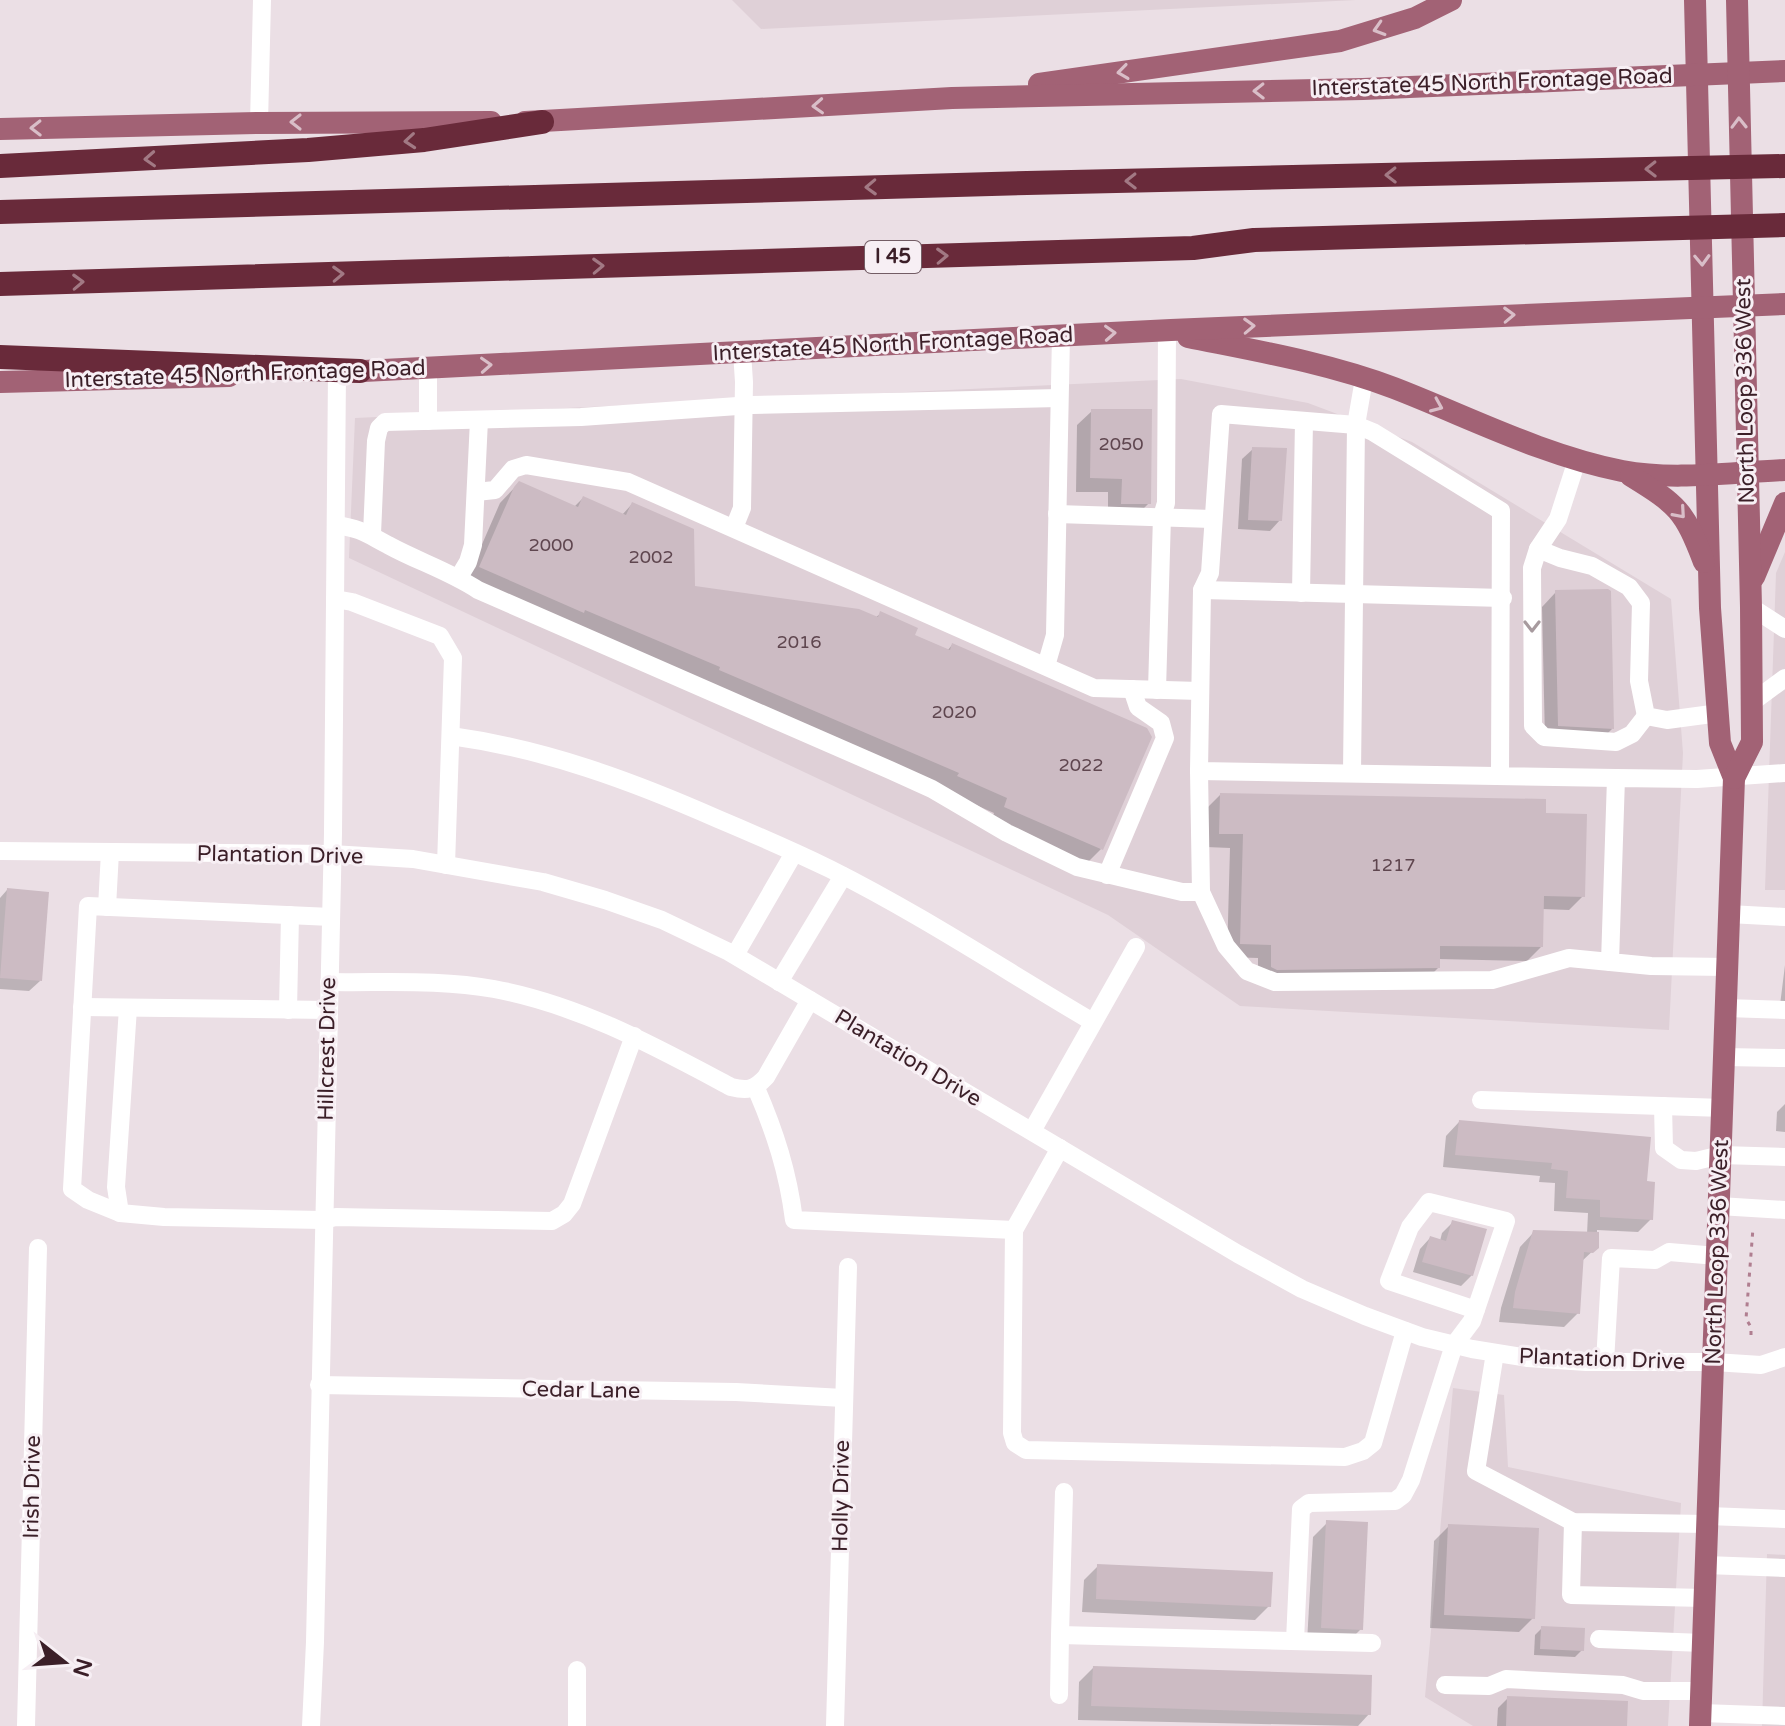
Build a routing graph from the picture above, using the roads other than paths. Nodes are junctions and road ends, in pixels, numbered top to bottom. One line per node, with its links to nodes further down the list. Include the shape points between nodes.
1 (262, 0): 8 (street)
2 (1451, 0): 6 (main road, one-way to 6, via 1415,18 1340,41)
3 (1737, 3): 33 (main road, North Loop 336 West, one-way to 3)
4 (1695, 7): 34 (main road, North Loop 336 West, one-way to 34)
5 (1785, 71): 6 (main road, Interstate 45 North Frontage Road, one-way to 6, via 1363,89)
6 (952, 98): 7 (main road, Interstate 45 North Frontage Road, one-way to 7)
7 (542, 122): 8 (main road, Interstate 45 North Frontage Road, one-way to 8); 10 (highway, one-way to 10, via 308,150)
8 (259, 123): 9 (main road, Interstate 45 North Frontage Road, one-way to 9)
9 (0, 129)
10 (0, 166)
11 (1785, 166): 12 (highway, one-way to 12)
12 (0, 212)
13 (1785, 225): 14 (highway, I 45, one-way to 13)
14 (0, 284)
15 (1785, 304): 16 (main road, Interstate 45 North Frontage Road, one-way to 15)
16 (1169, 330): 17 (main road, Interstate 45 North Frontage Road, one-way to 16); 22 (main road); 38 (street)
17 (1061, 335): 18 (main road, Interstate 45 North Frontage Road); 24 (street)
18 (742, 352): 20 (main road, Interstate 45 North Frontage Road, one-way to 18); 25 (street)
19 (0, 357): 21 (highway)
20 (428, 368): 21 (main road, Interstate 45 North Frontage Road); 27 (street)
21 (349, 372): 23 (main road, Interstate 45 North Frontage Road); 40 (street, Hillcrest Drive)
22 (1364, 379): 29 (street); 30 (main road, one-way to 30)
23 (0, 382)
24 (1059, 398): 25 (street); 37 (street)
25 (744, 406): 26 (street); 41 (street, via 742,508)
26 (479, 420): 27 (street); 35 (street)
27 (428, 421): 42 (street, via 385,422 379,428)
28 (1304, 421): 29 (street); 39 (street, via 1221,414); 47 (street)
29 (1356, 425): 48 (street); 50 (street, via 1501,511)
30 (1577, 460): 32 (main road); 43 (street, via 1558,519)
31 (1785, 470): 33 (main road)
32 (1623, 471): 34 (main road); 45 (main road, one-way to 45, via 1665,497 1689,523)
33 (1746, 472): 34 (main road); 49 (main road, North Loop 336 West)
34 (1708, 474): 45 (main road, North Loop 336 West)
35 (476, 492): 41 (street, via 495,490 513,469 526,465 628,482); 44 (street, via 473,545)
36 (1785, 503): 49 (main road)
37 (1057, 514): 38 (street); 53 (street, via 1055,635)
38 (1162, 516): 39 (street); 56 (street)
39 (1212, 519): 46 (street, via 1210,573)
40 (336, 525): 42 (street); 51 (street, Hillcrest Drive)
41 (734, 528): 53 (street)
42 (372, 534): 44 (street)
43 (1538, 549): 60 (street, via 1592,566 1629,587 1641,603 1639,681); 60 (street, one-way to 60, via 1532,568 1533,726 1544,737 1616,742 1632,734)
44 (459, 577): 73 (street, via 478,590 932,789 1077,867)
45 (1710, 577): 59 (main road, North Loop 336 West)
46 (1202, 590): 47 (street); 57 (street)
47 (1301, 593): 48 (street)
48 (1353, 595): 50 (street); 63 (street)
49 (1751, 596): 52 (street); 58 (main road, North Loop 336 West)
50 (1503, 598): 65 (street)
51 (335, 599): 61 (street, via 440,636 453,658); 71 (street, Hillcrest Drive)
52 (1785, 629)
53 (1046, 666): 55 (street, via 1094,688)
54 (1785, 678): 58 (street)
55 (1132, 689): 56 (street); 73 (street, via 1138,707 1161,723 1165,738)
56 (1157, 690): 57 (street)
57 (1200, 691): 62 (street)
58 (1751, 703): 67 (main road, North Loop 336 West, via 1752,742)
59 (1719, 713): 60 (street, via 1667,720); 67 (main road, North Loop 336 West, via 1720,743)
60 (1646, 716)
61 (451, 736): 70 (street, via 576,762 649,788); 72 (street)
62 (1199, 771): 63 (street); 75 (street)
63 (1352, 773): 65 (street)
64 (1785, 773): 67 (street)
65 (1500, 776): 66 (street)
66 (1616, 778): 67 (street); 83 (street)
67 (1734, 778): 77 (main road, North Loop 336 West)
68 (0, 851): 69 (street, Plantation Drive)
69 (110, 852): 71 (street, Plantation Drive); 76 (street)
70 (794, 853): 74 (street); 82 (street)
71 (332, 854): 72 (street, Plantation Drive); 79 (street, Hillcrest Drive)
72 (446, 865): 82 (street, Plantation Drive, via 543,882 605,900)
73 (1107, 875): 75 (street)
74 (843, 876): 86 (street); 94 (street)
75 (1201, 892): 83 (street, via 1226,946 1247,971 1275,982 1492,980 1569,958)
76 (107, 907): 78 (street); 88 (street, via 88,906)
77 (1729, 914): 80 (street); 84 (main road, North Loop 336 West)
78 (290, 915): 79 (street); 91 (street)
79 (331, 917): 85 (street, Hillcrest Drive)
80 (1785, 917)
81 (1136, 947): 94 (street)
82 (735, 955): 86 (street, Plantation Drive)
83 (1610, 962): 84 (street)
84 (1727, 967): 90 (main road, North Loop 336 West)
85 (329, 982): 92 (street, Hillcrest Drive); 95 (street, via 493,988 592,1016)
86 (779, 982): 87 (street, Plantation Drive)
87 (810, 1000): 98 (street); 102 (street, Plantation Drive)
88 (82, 1007): 89 (street); 108 (street, via 72,1189)
89 (128, 1008): 91 (street); 108 (street, via 116,1187)
90 (1726, 1008): 93 (street); 96 (main road, North Loop 336 West)
91 (288, 1010): 92 (street)
92 (329, 1010): 109 (street, Hillcrest Drive)
93 (1785, 1010)
94 (1093, 1022): 102 (street)
95 (634, 1036): 98 (street, via 731,1087); 109 (street, via 564,1214 552,1221)
96 (1724, 1057): 97 (street); 101 (main road, North Loop 336 West)
97 (1785, 1058)
98 (756, 1088): 110 (street, via 789,1178 794,1220)
99 (1481, 1100): 100 (street)
100 (1663, 1106): 101 (street); 104 (street, via 1664,1148 1681,1160)
101 (1723, 1108): 104 (main road, North Loop 336 West)
102 (1032, 1131): 103 (street, Plantation Drive)
103 (1060, 1148): 110 (street); 115 (street, Plantation Drive, via 1302,1289)
104 (1721, 1155): 105 (street); 106 (main road, North Loop 336 West)
105 (1785, 1157)
106 (1719, 1206): 107 (street); 112 (main road, North Loop 336 West)
107 (1785, 1210)
108 (120, 1213): 109 (street)
109 (323, 1220): 121 (street, Hillcrest Drive)
110 (1014, 1230): 115 (street, via 1012,1433 1015,1443 1026,1450 1345,1457 1373,1443)
111 (38, 1248): 141 (street, Irish Drive)
112 (1717, 1256): 119 (street, via 1669,1252 1655,1260 1611,1258); 120 (main road, North Loop 336 West)
113 (848, 1267): 122 (street, Holly Drive)
114 (1476, 1310): 114 (street, via 1506,1221 1429,1202 1410,1227 1389,1281); 116 (street)
115 (1405, 1331): 116 (street, Plantation Drive)
116 (1454, 1345): 117 (street, Plantation Drive); 132 (street, via 1403,1495 1395,1501 1309,1503 1301,1509)
117 (1495, 1353): 119 (street, Plantation Drive); 126 (street, via 1476,1471)
118 (1785, 1357): 120 (street, Plantation Drive, via 1761,1365)
119 (1605, 1362): 120 (street, Plantation Drive)
120 (1714, 1362): 125 (main road, North Loop 336 West)
121 (319, 1385): 122 (street, Cedar Lane); 142 (street, Hillcrest Drive)
122 (843, 1398): 144 (street, Holly Drive)
123 (1064, 1492): 130 (street)
124 (1785, 1519): 125 (street)
125 (1708, 1520): 126 (street); 127 (main road, North Loop 336 West)
126 (1573, 1522): 129 (street, via 1571,1595)
127 (1706, 1565): 128 (street); 129 (main road, North Loop 336 West)
128 (1785, 1568)
129 (1705, 1598): 134 (main road, North Loop 336 West)
130 (1060, 1635): 132 (street); 137 (street)
131 (1599, 1639): 134 (street)
132 (1295, 1641): 133 (street)
133 (1372, 1643)
134 (1703, 1643): 139 (main road, North Loop 336 West)
135 (577, 1670): 143 (street)
136 (1445, 1685): 139 (street, via 1489,1686 1506,1679 1623,1685)
137 (1059, 1695)
138 (1785, 1703): 140 (street)
139 (1701, 1710): 140 (street)
140 (1785, 1716)
141 (26, 1726)
142 (311, 1726)
143 (577, 1726)
144 (835, 1726)

